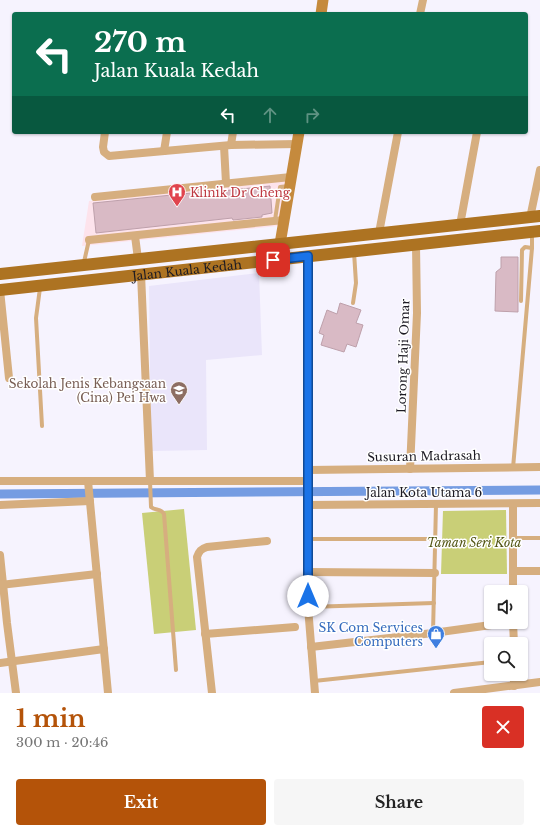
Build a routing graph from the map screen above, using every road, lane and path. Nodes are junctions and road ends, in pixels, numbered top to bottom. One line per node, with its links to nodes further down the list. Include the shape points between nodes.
1 (324, 0): 3 (street)
2 (423, 0): 4 (street)
3 (321, 12)
4 (420, 12)
5 (105, 134): 13 (street, via 103,147 109,156)
6 (167, 134): 13 (street)
7 (233, 134): 12 (street)
8 (299, 134): 11 (street)
9 (398, 134): 22 (street)
10 (477, 134): 20 (street)
11 (297, 144): 12 (street); 15 (street)
12 (228, 146): 13 (street); 16 (street)
13 (164, 151)
14 (540, 170): 18 (street)
15 (291, 182): 16 (street); 19 (street)
16 (226, 183): 17 (street)
17 (95, 197)
18 (535, 217): 20 (main road, Jalan Kuala Kedah)
19 (279, 220): 23 (street); 25 (street)
20 (460, 225): 22 (main road, Jalan Kuala Kedah)
21 (536, 231): 26 (main road, Jalan Kuala Kedah); 27 (lane)
22 (379, 234): 25 (main road, Jalan Kuala Kedah)
23 (135, 236): 24 (street); 30 (street)
24 (90, 240): 31 (lane)
25 (280, 244): 30 (main road, Jalan Kuala Kedah)
26 (416, 245): 28 (main road, Jalan Kuala Kedah); 42 (street, Lorong Haji Omar, via 417,313)
27 (532, 248): 36 (lane, via 522,250); 41 (lane)
28 (354, 252): 29 (main road, Jalan Kuala Kedah); 37 (lane, via 356,283)
29 (308, 256): 33 (main road, Jalan Kuala Kedah); 43 (street)
30 (138, 259): 31 (main road, Jalan Kuala Kedah)
31 (84, 265): 32 (main road, Jalan Kuala Kedah)
32 (0, 274)
33 (141, 274): 34 (main road, Jalan Kuala Kedah); 46 (street)
34 (40, 286): 35 (main road, Jalan Kuala Kedah); 39 (lane, via 36,318)
35 (0, 290): 38 (street)
36 (521, 301)
37 (353, 303)
38 (9, 378)
39 (42, 426)
40 (540, 467): 41 (street, Susuran Madrasah)
41 (513, 468): 42 (street, Susuran Madrasah)
42 (410, 469): 43 (street, Susuran Madrasah)
43 (308, 470): 47 (street)
44 (0, 481): 45 (street)
45 (88, 481): 46 (street); 48 (street)
46 (150, 485): 47 (street); 78 (lane, via 151,504 164,514)
47 (308, 485): 49 (street)
48 (90, 496): 53 (street); 64 (street)
49 (308, 502): 50 (street, Jalan Kota Utama 6); 56 (street)
50 (436, 504): 51 (street, Jalan Kota Utama 6); 57 (lane)
51 (513, 504): 52 (street, Jalan Kota Utama 6); 54 (street)
52 (540, 504)
53 (0, 505)
54 (513, 538): 55 (lane); 62 (street)
55 (540, 538)
56 (308, 539): 57 (lane); 61 (street)
57 (435, 539): 63 (lane)
58 (267, 541): 72 (street, via 207,547 201,548 198,552)
59 (0, 555): 65 (street)
60 (540, 571): 62 (street)
61 (308, 572): 63 (street); 68 (street)
62 (513, 572): 66 (street)
63 (435, 573): 67 (lane)
64 (97, 574): 65 (street); 74 (street)
65 (1, 585): 75 (street)
66 (513, 585)
67 (434, 603): 68 (lane); 71 (lane)
68 (308, 607): 73 (street)
69 (484, 626): 71 (street)
70 (295, 627): 72 (street)
71 (433, 633): 73 (street)
72 (205, 634): 85 (street)
73 (311, 647): 79 (street)
74 (104, 649): 75 (street); 84 (street)
75 (12, 661): 76 (street); 83 (street)
76 (0, 663)
77 (484, 663): 79 (lane)
78 (176, 670)
79 (314, 681): 86 (street)
80 (514, 681): 82 (street)
81 (540, 682): 82 (street)
82 (514, 686): 87 (street)
83 (16, 693)
84 (108, 693)
85 (212, 693)
86 (315, 693)
87 (456, 693)

